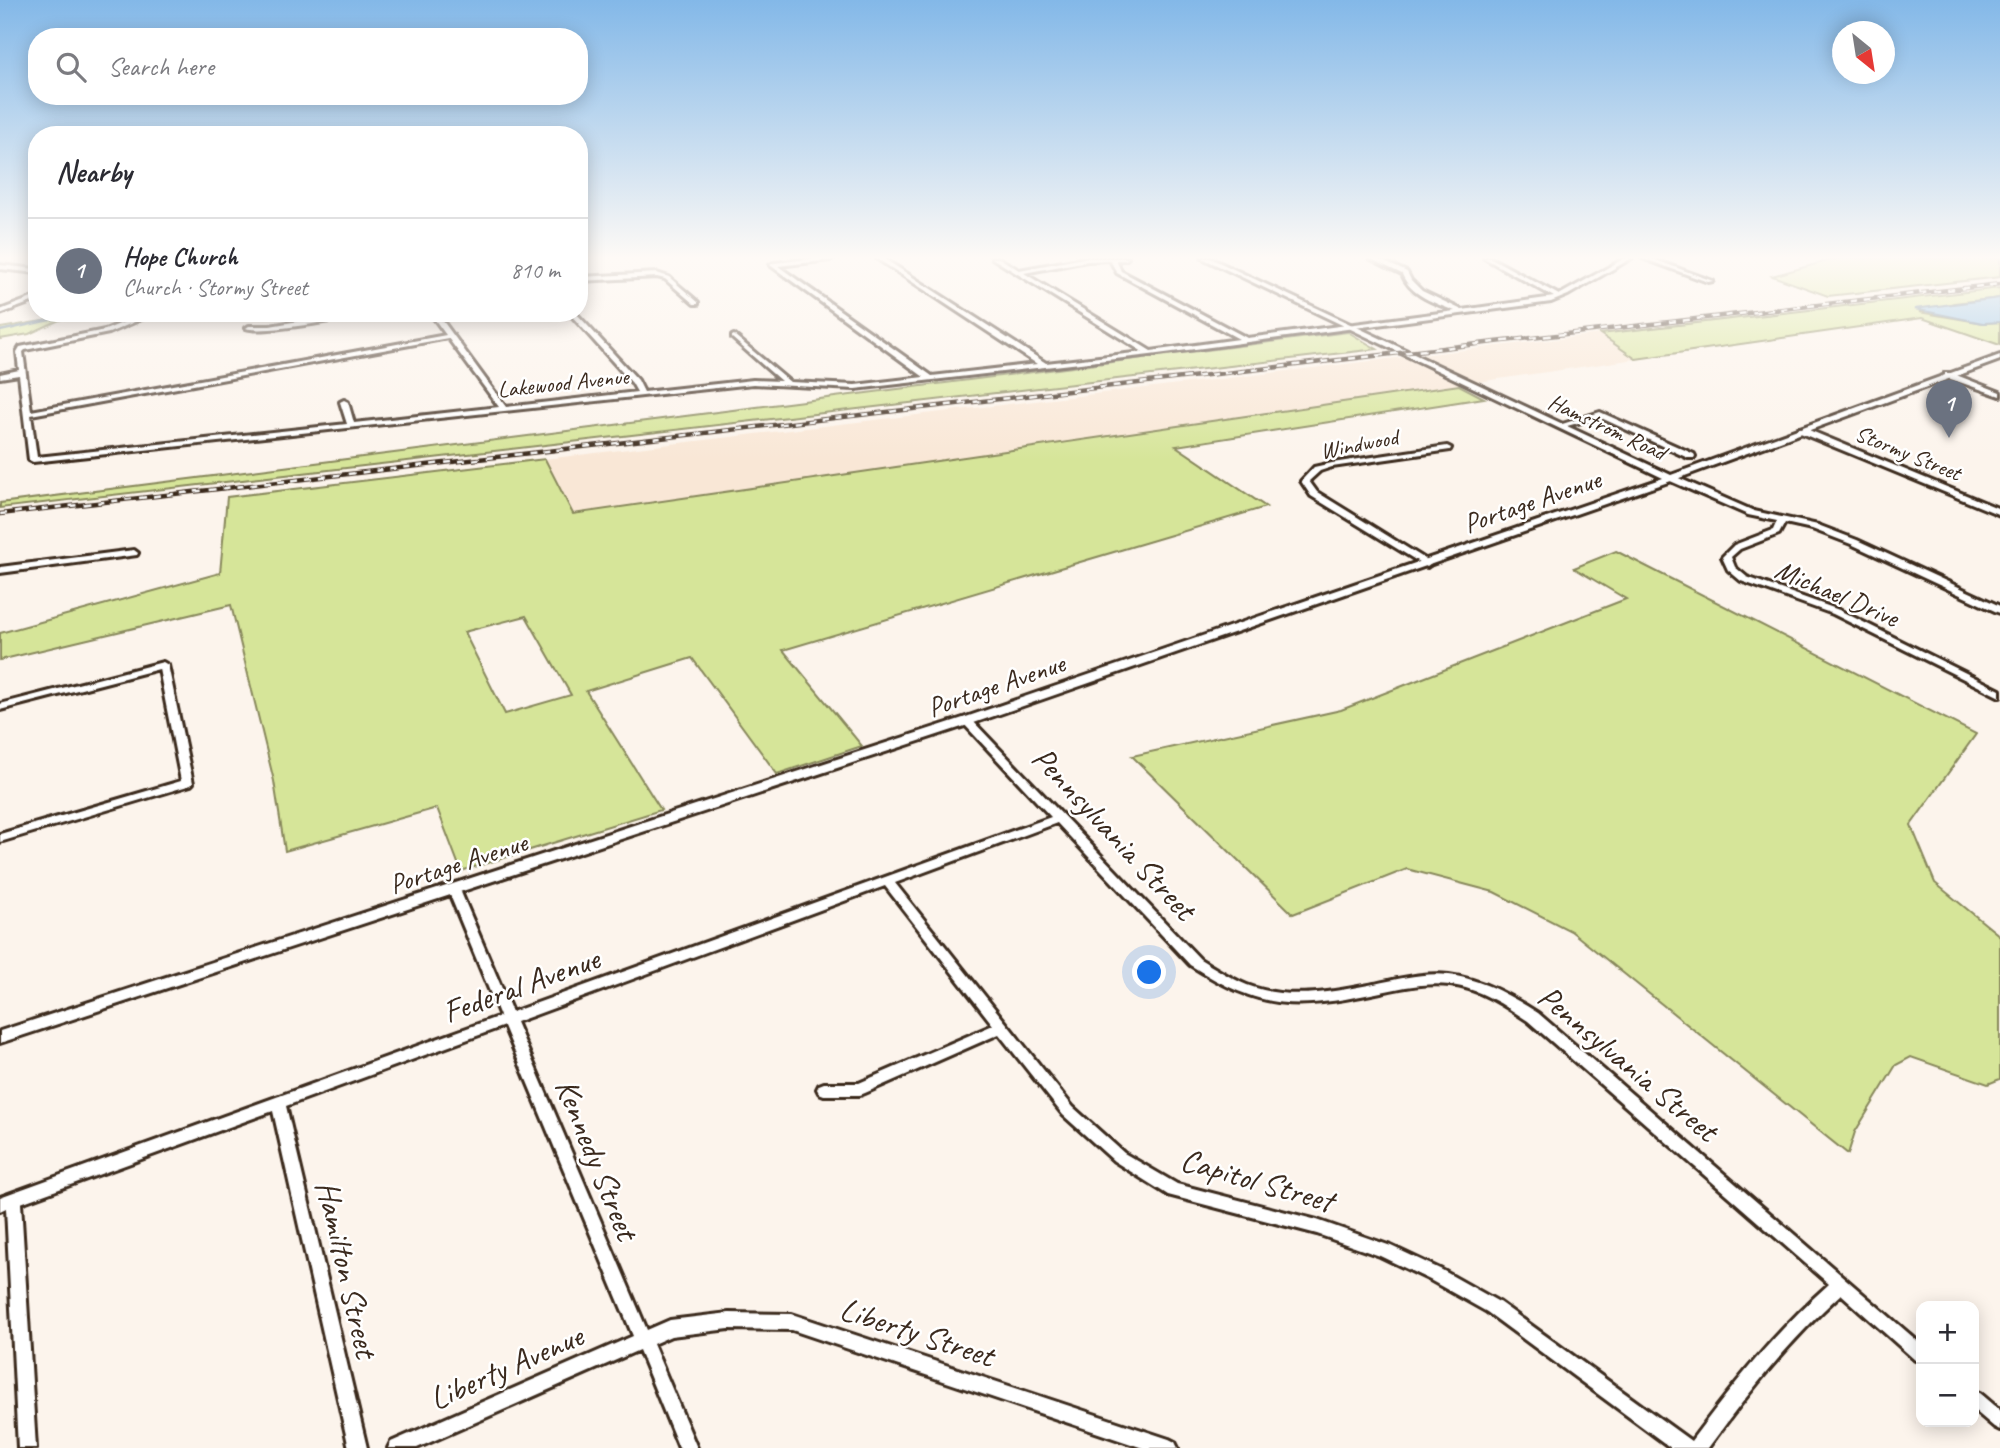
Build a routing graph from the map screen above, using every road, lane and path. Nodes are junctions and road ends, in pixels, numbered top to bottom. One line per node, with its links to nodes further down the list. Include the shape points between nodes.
1 (122, 326): 18 (street, via 22,348)
2 (284, 326): 11 (street)
3 (442, 326): 12 (street)
4 (583, 326): 23 (street)
5 (857, 326): 21 (street)
6 (983, 326): 17 (street)
7 (1106, 326): 15 (street)
8 (1218, 326): 14 (street)
9 (1346, 326): 10 (street, Lakewood Avenue); 14 (street, Lakewood Avenue); 29 (street, Hamstrom Road)
10 (1349, 326)
11 (249, 328)
12 (450, 336): 26 (street); 27 (street)
13 (734, 337): 22 (street)
14 (1245, 340): 15 (street, Lakewood Avenue)
15 (1150, 353): 17 (street, Lakewood Avenue)
16 (2000, 357): 19 (street, Portage Avenue)
17 (1044, 365): 21 (street, Lakewood Avenue)
18 (22, 372): 20 (street); 27 (street)
19 (1948, 375): 24 (street); 31 (street, Portage Avenue)
20 (0, 376)
21 (931, 379): 22 (street, Lakewood Avenue, via 835,387)
22 (787, 383): 23 (street, Lakewood Avenue, via 753,382)
23 (642, 394): 26 (street, Lakewood Avenue)
24 (2000, 394)
25 (344, 402): 28 (street)
26 (503, 408): 28 (street, Lakewood Avenue)
27 (27, 414): 32 (street, Lakewood Avenue, via 33,460)
28 (351, 424): 32 (street, Lakewood Avenue)
29 (1560, 426): 34 (street, via 1600,414); 35 (street, Hamstrom Road)
30 (201, 429): 32 (street)
31 (1801, 430): 35 (street, Portage Avenue); 36 (street, Stormy Street)
32 (196, 441)
33 (1447, 448): 39 (street, Windwood, via 1332,465 1308,474 1305,481 1314,494)
34 (1691, 456)
35 (1671, 478): 37 (street, Hamstrom Road, via 1719,502); 39 (street, Portage Avenue)
36 (2000, 512)
37 (1782, 520): 41 (street, Hamstrom Road, via 1854,542); 42 (street, Michael Drive, via 1776,532 1737,547 1726,557 1731,568 1765,588 1836,612)
38 (134, 553): 40 (street)
39 (1427, 564): 44 (street, Portage Avenue)
40 (0, 570)
41 (2000, 610)
42 (2000, 694)
43 (0, 708): 46 (street, via 163,665 187,783)
44 (967, 721): 45 (street, Pennsylvania Street); 48 (street, Portage Avenue)
45 (1060, 818): 47 (street, Federal Avenue); 55 (street, Pennsylvania Street, via 1195,962 1229,985 1274,999 1318,1000 1407,982 1450,980 1511,1002)
46 (0, 838)
47 (887, 881): 49 (street, Federal Avenue); 50 (street, Capitol Street)
48 (453, 890): 49 (street, Kennedy Street); 51 (street, Portage Avenue)
49 (509, 1018): 53 (street, Federal Avenue); 56 (street, Kennedy Street)
50 (1002, 1027): 52 (street, via 860,1088); 65 (street, Capitol Street, via 1068,1111 1147,1177 1172,1190 1317,1227 1436,1275 1493,1307)
51 (0, 1037)
52 (824, 1089)
53 (278, 1103): 54 (street, Federal Avenue); 61 (street, Hamilton Street)
54 (7, 1202): 60 (street)
55 (1840, 1285): 57 (street, Pennsylvania Street); 66 (street, via 1756,1366)
56 (640, 1340): 62 (street, Liberty Avenue); 63 (street, Kennedy Street); 64 (street, Liberty Street, via 670,1328 729,1321 792,1322)
57 (1916, 1350)
58 (1979, 1403): 59 (street)
59 (2000, 1422)
60 (27, 1448)
61 (358, 1448)
62 (397, 1448)
63 (688, 1448)
64 (1169, 1448)
65 (1686, 1448)
66 (1697, 1448)

